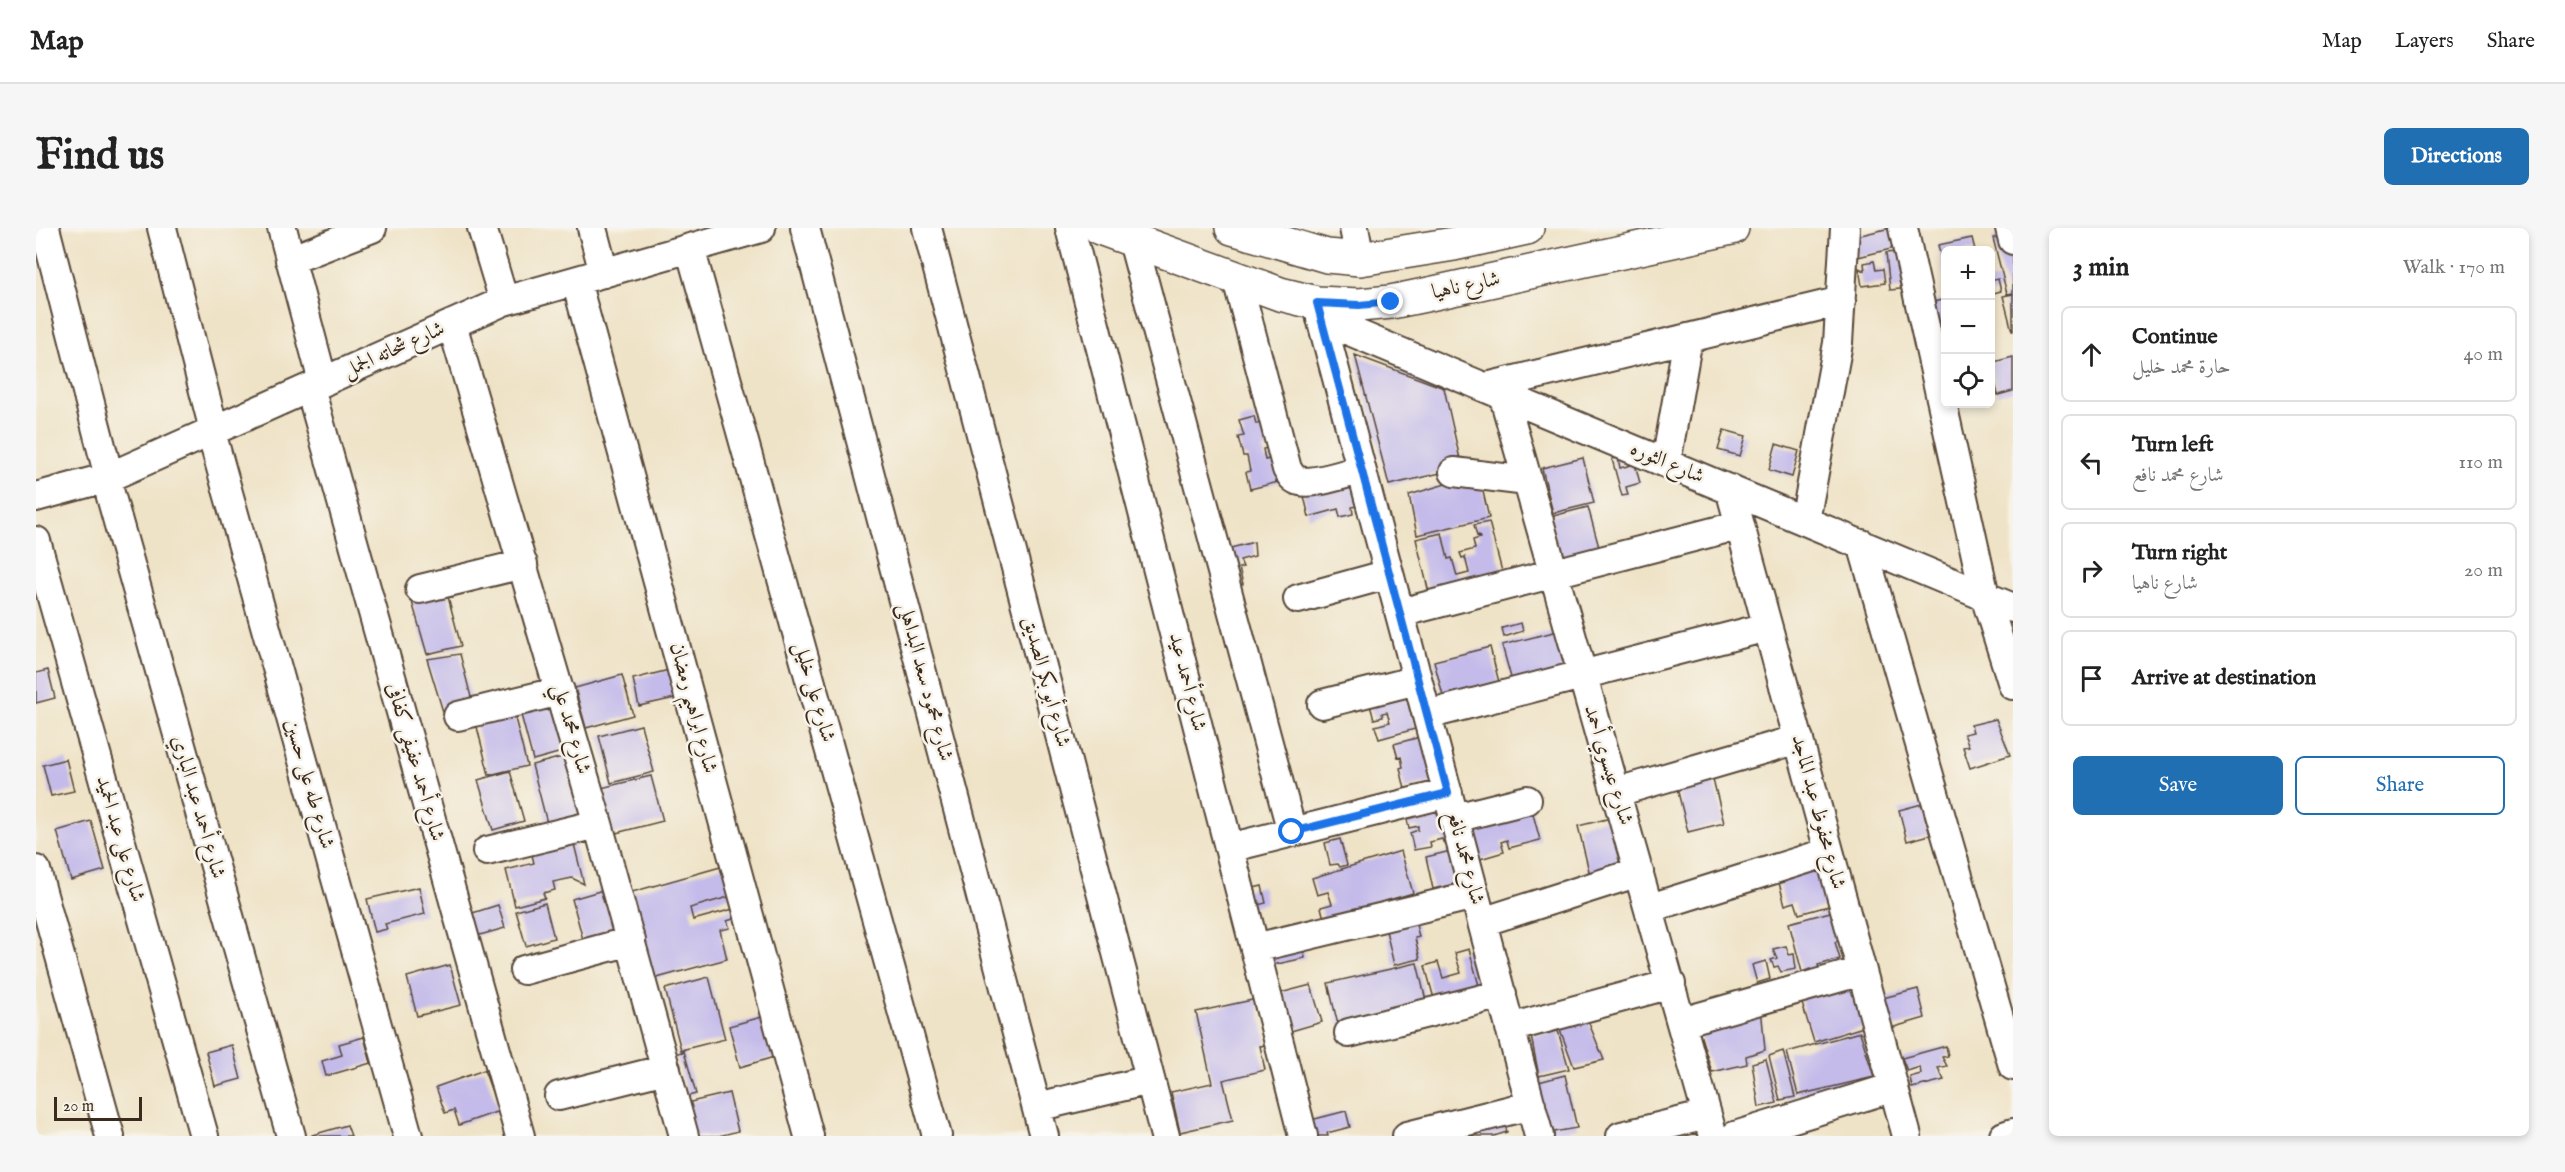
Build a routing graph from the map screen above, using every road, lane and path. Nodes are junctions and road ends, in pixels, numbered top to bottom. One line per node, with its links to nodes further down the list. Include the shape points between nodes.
1 (45, 228): 40 (street, شارع أحمد عبد الباري)
2 (162, 228): 36 (street, شارع طه على حسين)
3 (282, 228): 25 (street, شارع أحمد عفيفى كفافى)
4 (372, 228): 25 (street)
5 (482, 228): 29 (street)
6 (592, 228): 26 (street)
7 (760, 228): 18 (street, شارع شحاته الجمل)
8 (805, 228): 93 (street, شارع محمود سعد البداهلى)
9 (927, 228): 89 (street, شارع أبو بكر الصديق)
10 (1070, 228): 70 (street, شارع أحمد عيد)
11 (1100, 228): 21 (main road, شارع ناهيا)
12 (1233, 228): 24 (main road, شارع ناهيا)
13 (1527, 228): 19 (main road, شارع ناهيا)
14 (1732, 228): 31 (main road, شارع ناهيا, via 1391,302)
15 (1845, 228): 30 (street)
16 (1903, 228): 52 (street)
17 (2010, 228): 20 (street)
18 (718, 234): 23 (street, شارع شحاته الجمل)
19 (1453, 236): 22 (main road, شارع ناهيا)
20 (2013, 240)
21 (1132, 241): 27 (main road, شارع ناهيا); 69 (street)
22 (1357, 244): 24 (main road, شارع ناهيا)
23 (690, 248): 26 (street, شارع شحاته الجمل); 103 (street, شارع على خليل)
24 (1327, 256): 31 (main road)
25 (290, 260): 34 (street, شارع أحمد عفيفى كفافى)
26 (604, 273): 28 (street, شارع شحاته الجمل)
27 (1237, 279): 31 (main road, شارع ناهيا); 38 (street, via 1292,477 1310,482)
28 (576, 281): 29 (street, شارع شحاته الجمل); 102 (street, شارع ابراهيم رمضان)
29 (504, 301): 32 (street, شارع شحاته الجمل)
30 (1841, 301): 33 (street); 44 (street, via 1838,343)
31 (1319, 311): 35 (street, شارع الثوره); 38 (street, شارع محمد نافع)
32 (452, 324): 34 (street, شارع شحاته الجمل); 48 (street, شارع محمد علي)
33 (1688, 338): 35 (street); 37 (street)
34 (316, 385): 36 (street, شارع شحاته الجمل); 100 (street, شارع أحمد عفيفى كفافى)
35 (1494, 390): 37 (street, شارع الثوره); 41 (street, شارع عيسوي أحمد)
36 (212, 431): 40 (street, شارع شحاته الجمل); 99 (street, شارع طه على حسين)
37 (1666, 463): 42 (street, شارع الثوره)
38 (1361, 470): 49 (street, شارع محمد نافع)
39 (1454, 472): 41 (street)
40 (107, 478): 43 (street, شارع شحاته الجمل); 98 (street, شارع أحمد عبد الباري)
41 (1527, 481): 50 (street, شارع عيسوي أحمد)
42 (1730, 489): 44 (street, شارع الثوره); 45 (street, شارع محفوظ عبد الماجد)
43 (36, 497)
44 (1805, 520): 47 (street, شارع الثوره)
45 (1740, 525): 50 (street); 56 (street, شارع محفوظ عبد الماجد)
46 (36, 542): 97 (street, شارع على عبد الحميد)
47 (1862, 544): 52 (street, شارع الثوره); 87 (street)
48 (523, 564): 51 (street); 60 (street, شارع محمد علي)
49 (1389, 574): 53 (street); 55 (street, شارع محمد نافع)
50 (1553, 574): 55 (street); 57 (street, شارع عيسوي أحمد)
51 (420, 589)
52 (1985, 596): 54 (street, شارع الثوره); 59 (street)
53 (1298, 599)
54 (2013, 608)
55 (1400, 613): 58 (street, شارع محمد نافع)
56 (1767, 627): 57 (street); 64 (street, شارع محفوظ عبد الماجد)
57 (1581, 675): 62 (street); 65 (street, شارع عيسوي أحمد)
58 (1417, 680): 61 (street); 62 (street, شارع محمد نافع)
59 (2013, 685)
60 (560, 691): 63 (street); 68 (street, شارع محمد علي)
61 (1322, 704)
62 (1427, 715): 67 (street, شارع محمد نافع)
63 (458, 716)
64 (1798, 740): 65 (street); 72 (street, شارع محفوظ عبد الماجد)
65 (1617, 792): 74 (street, شارع عيسوي أحمد)
66 (1527, 800): 67 (street)
67 (1451, 806): 69 (street); 75 (street, شارع محمد نافع)
68 (598, 824): 71 (street); 78 (street, شارع محمد علي)
69 (1292, 832): 70 (street)
70 (1229, 848): 79 (street, شارع أحمد عيد)
71 (487, 851)
72 (1829, 852): 76 (street); 81 (street, شارع محفوظ عبد الماجد)
73 (36, 870): 96 (street)
74 (1639, 872): 76 (street, شارع عيسوي أحمد); 77 (street)
75 (1475, 895): 77 (street, شارع محمد نافع); 79 (street)
76 (1650, 908): 82 (street, شارع عيسوي أحمد)
77 (1482, 922): 83 (street, شارع محمد نافع)
78 (631, 941): 80 (street); 88 (street, شارع محمد علي)
79 (1255, 948): 106 (street, شارع أحمد عيد)
80 (524, 970)
81 (1862, 971): 84 (street); 90 (street, شارع محفوظ عبد الماجد)
82 (1671, 984): 84 (street, شارع عيسوي أحمد); 85 (street)
83 (1502, 994): 85 (street, شارع محمد نافع); 86 (street)
84 (1682, 1022): 94 (street, شارع عيسوي أحمد)
85 (1510, 1028): 92 (street, شارع محمد نافع)
86 (1349, 1033)
87 (2013, 1066)
88 (666, 1069): 91 (street); 101 (street, شارع محمد علي)
89 (1150, 1080): 93 (street); 105 (street, شارع أبو بكر الصديق)
90 (1894, 1087): 110 (street); 111 (street, شارع محفوظ عبد الماجد)
91 (558, 1096)
92 (1531, 1105): 107 (street); 108 (street, شارع محمد نافع)
93 (1037, 1107): 104 (street, شارع محمود سعد البداهلى)
94 (1710, 1125): 109 (street)
95 (2013, 1133): 112 (street)
96 (110, 1136)
97 (204, 1136)
98 (291, 1136)
99 (408, 1136)
100 (520, 1136)
101 (684, 1136)
102 (809, 1136)
103 (937, 1136)
104 (1044, 1136)
105 (1165, 1136)
106 (1303, 1136)
107 (1407, 1136)
108 (1539, 1136)
109 (1620, 1136)
110 (1735, 1136)
111 (1907, 1136)
112 (2004, 1136)

